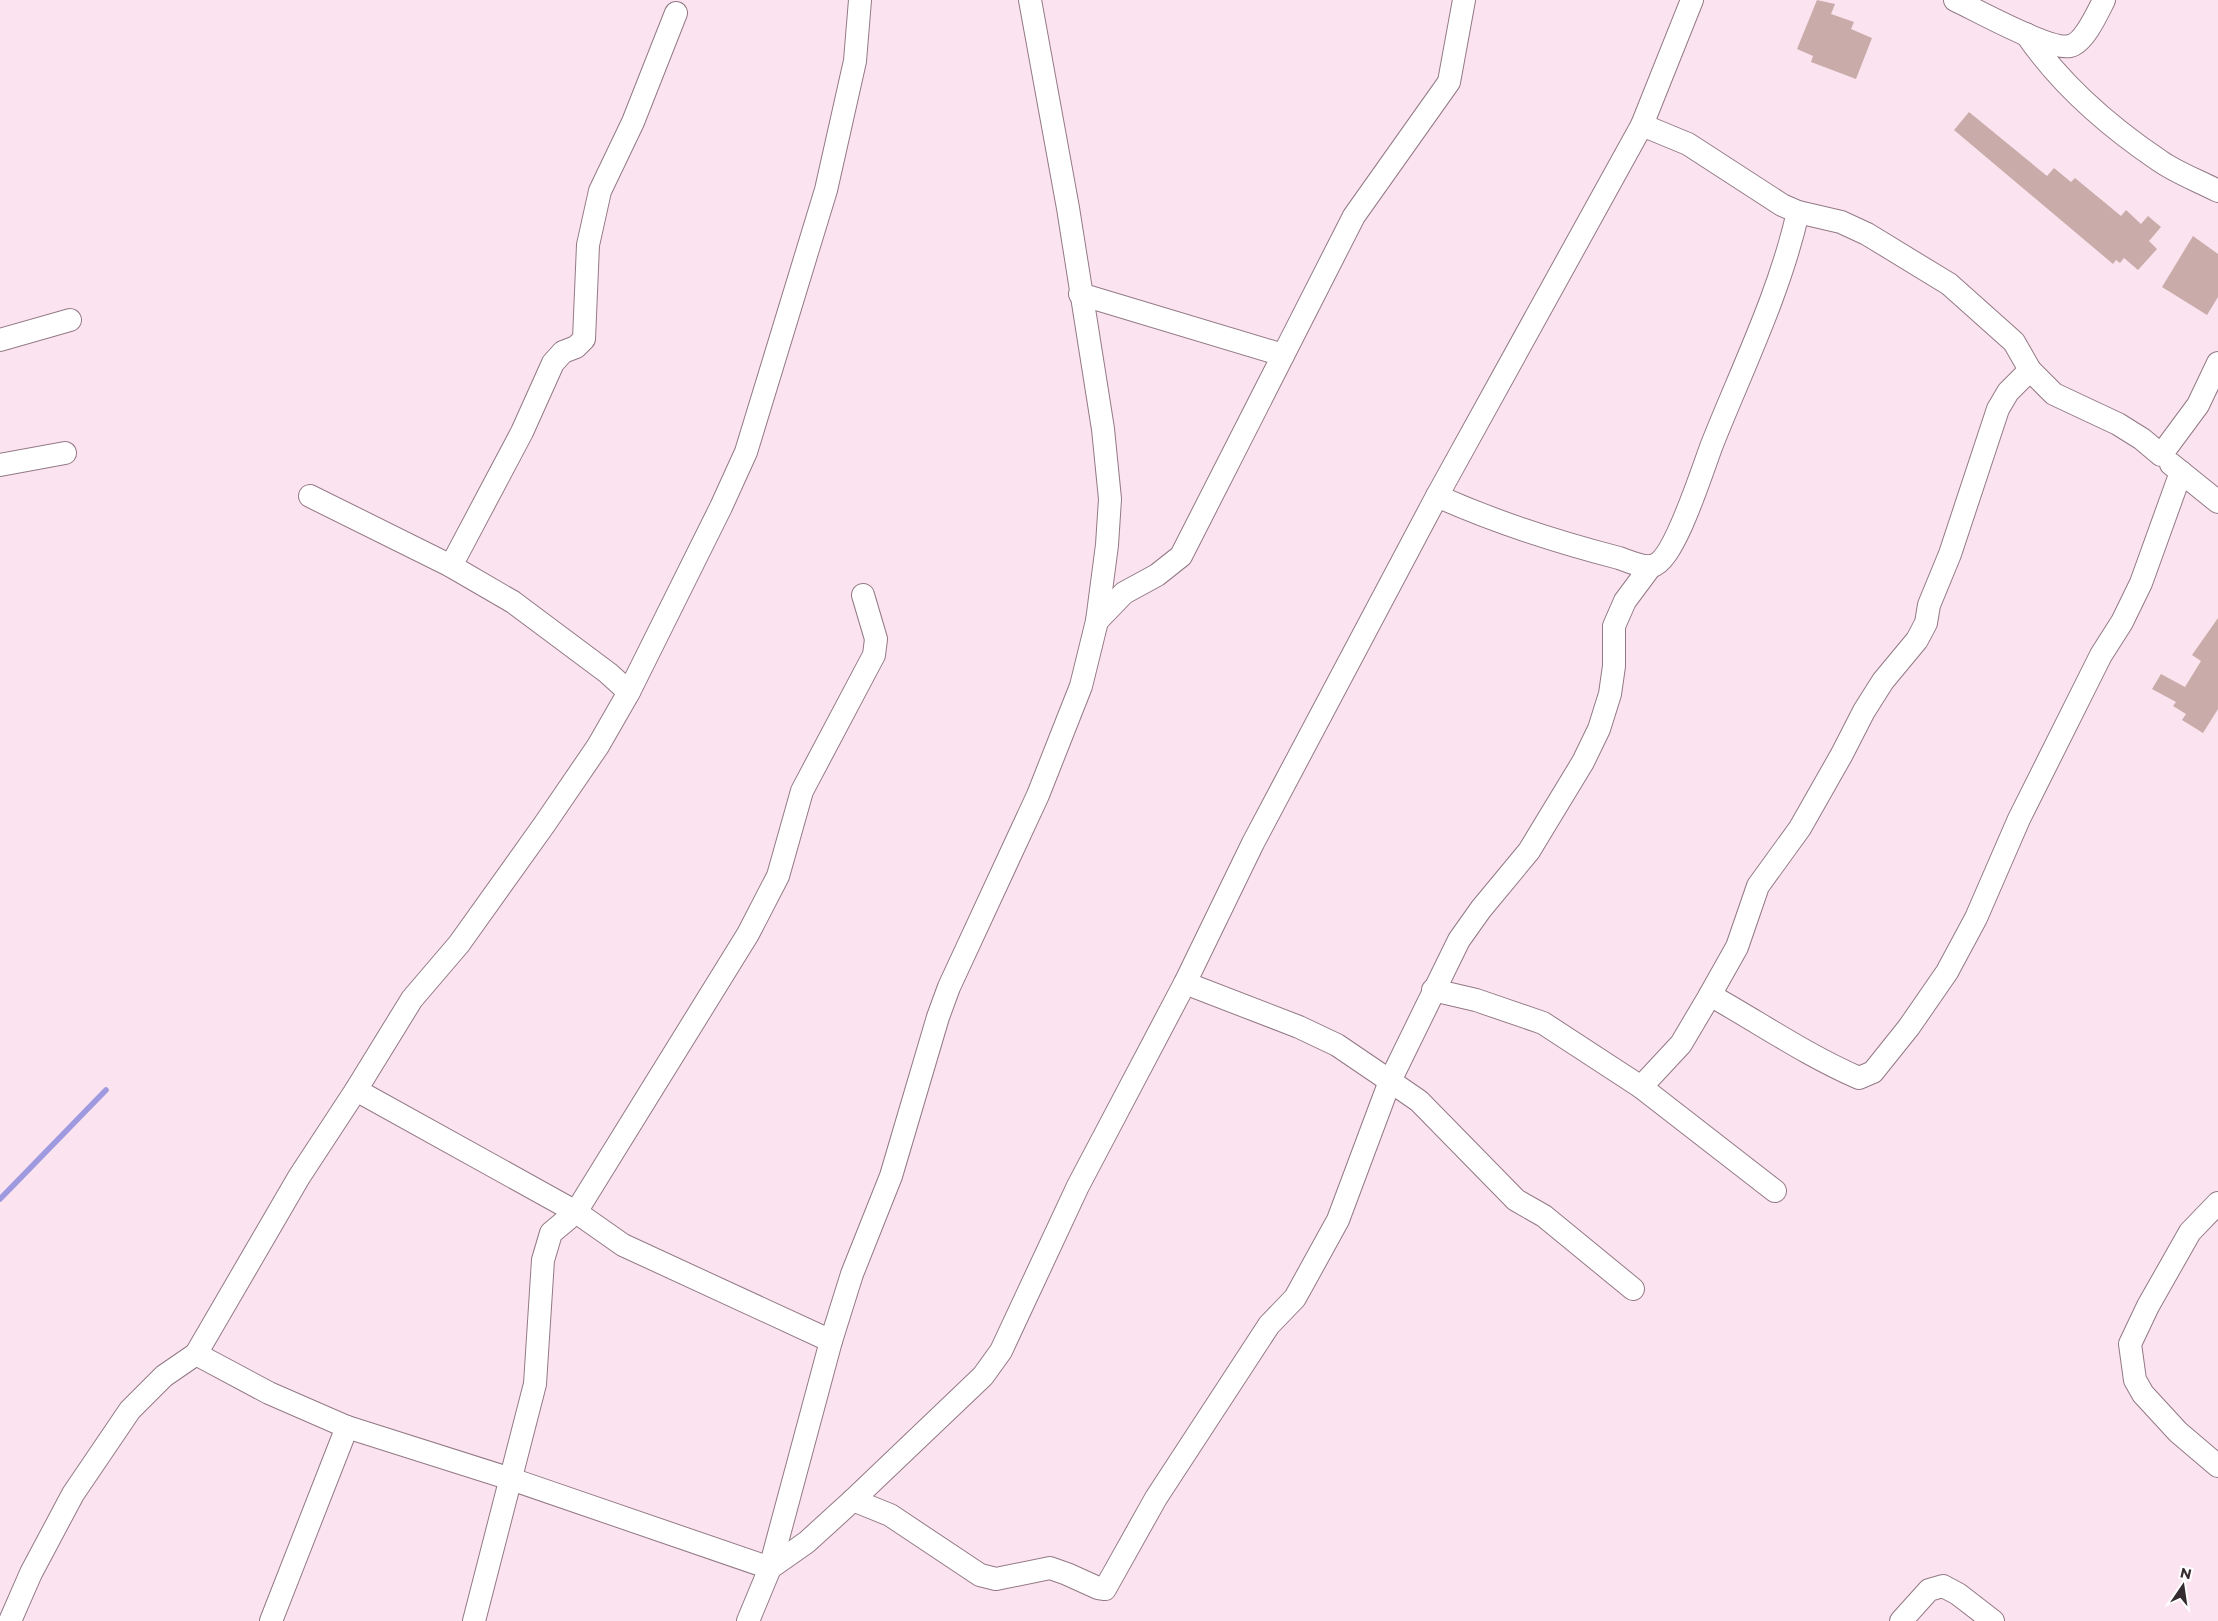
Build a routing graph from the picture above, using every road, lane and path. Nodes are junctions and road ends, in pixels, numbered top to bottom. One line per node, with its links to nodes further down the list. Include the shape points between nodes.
1 (860, 0): 29 (street, via 855,61 826,190 746,452)
2 (1030, 0): 12 (street, via 1068,208)
3 (1464, 0): 15 (street, via 1449,82 1354,216)
4 (1692, 0): 9 (street)
5 (1955, 0): 8 (street)
6 (2104, 0): 8 (street, via 2079,42 2070,46 2060,46)
7 (676, 13): 25 (street, via 633,122 600,191 588,245 584,338 553,363 522,432)
8 (2026, 34): 10 (street, via 2046,63 2115,127 2161,162)
9 (1642, 125): 11 (street, via 1688,144); 23 (street)
10 (2218, 191)
11 (1798, 212): 17 (street, via 1841,222 1867,234 1949,284 2014,342); 26 (street, via 1781,275 1682,525 1666,553)
12 (1080, 294): 15 (street); 28 (street, via 1103,429 1110,499)
13 (70, 320): 14 (street)
14 (0, 340)
15 (1283, 355): 28 (street, via 1181,556 1157,575 1124,593)
16 (2218, 363): 19 (street, via 2198,404)
17 (2030, 370): 19 (street, via 2054,394 2118,424); 32 (street, via 2008,392 1998,409 1926,623 1883,681 1800,828 1758,886 1737,948)
18 (65, 453): 20 (street)
19 (2161, 455): 21 (street)
20 (0, 464)
21 (2181, 472): 24 (street); 32 (street, via 2141,583 2019,819 1976,918 1947,972 1873,1072 1859,1078 1830,1066)
22 (310, 496): 25 (street)
23 (1437, 496): 26 (street, via 1577,548); 30 (street, via 1253,843)
24 (2218, 502)
25 (451, 566): 29 (street, via 513,602)
26 (1651, 566): 31 (street, via 1625,601 1614,626 1610,694 1599,729 1583,762 1529,851 1459,940)
27 (863, 596): 38 (street, via 876,639 874,655 802,791 778,876 748,934)
28 (1097, 621): 40 (street, via 1081,686 1038,795 938,1017 891,1176 852,1274)
29 (629, 692): 35 (street, via 598,746 544,825 458,944 412,999)
30 (1185, 983): 33 (street, via 1337,1045); 45 (street, via 1078,1186 1001,1351 983,1376)
31 (1433, 990): 33 (street); 34 (street, via 1476,1000 1543,1024)
32 (1710, 995): 34 (street, via 1681,1044)
33 (1390, 1081): 39 (street, via 1420,1101 1516,1200 1544,1216); 45 (street, via 1338,1220 1295,1298 1269,1325 1156,1498 1105,1589 1050,1568 996,1579 980,1575 890,1515)
34 (1641, 1087): 36 (street)
35 (356, 1090): 38 (street); 41 (street, via 298,1177)
36 (1775, 1191)
37 (2218, 1204): 43 (street, via 2190,1232 2130,1344 2135,1380 2143,1394 2178,1432)
38 (576, 1212): 40 (street, via 623,1245); 44 (street, via 551,1233 543,1260 534,1384)
39 (1633, 1289)
40 (830, 1342): 46 (street)
41 (196, 1354): 42 (street, via 269,1393); 47 (street, via 164,1376 130,1410 73,1494 31,1573)
42 (347, 1427): 44 (street); 48 (street)
43 (2218, 1466)
44 (511, 1479): 46 (street); 49 (street)
45 (854, 1500): 46 (street, via 807,1542)
46 (770, 1568): 50 (street)
47 (10, 1621)
48 (271, 1621)
49 (474, 1621)
50 (748, 1621)
51 (1901, 1621): 52 (street, via 1929,1590 1943,1586)
52 (1993, 1621)

